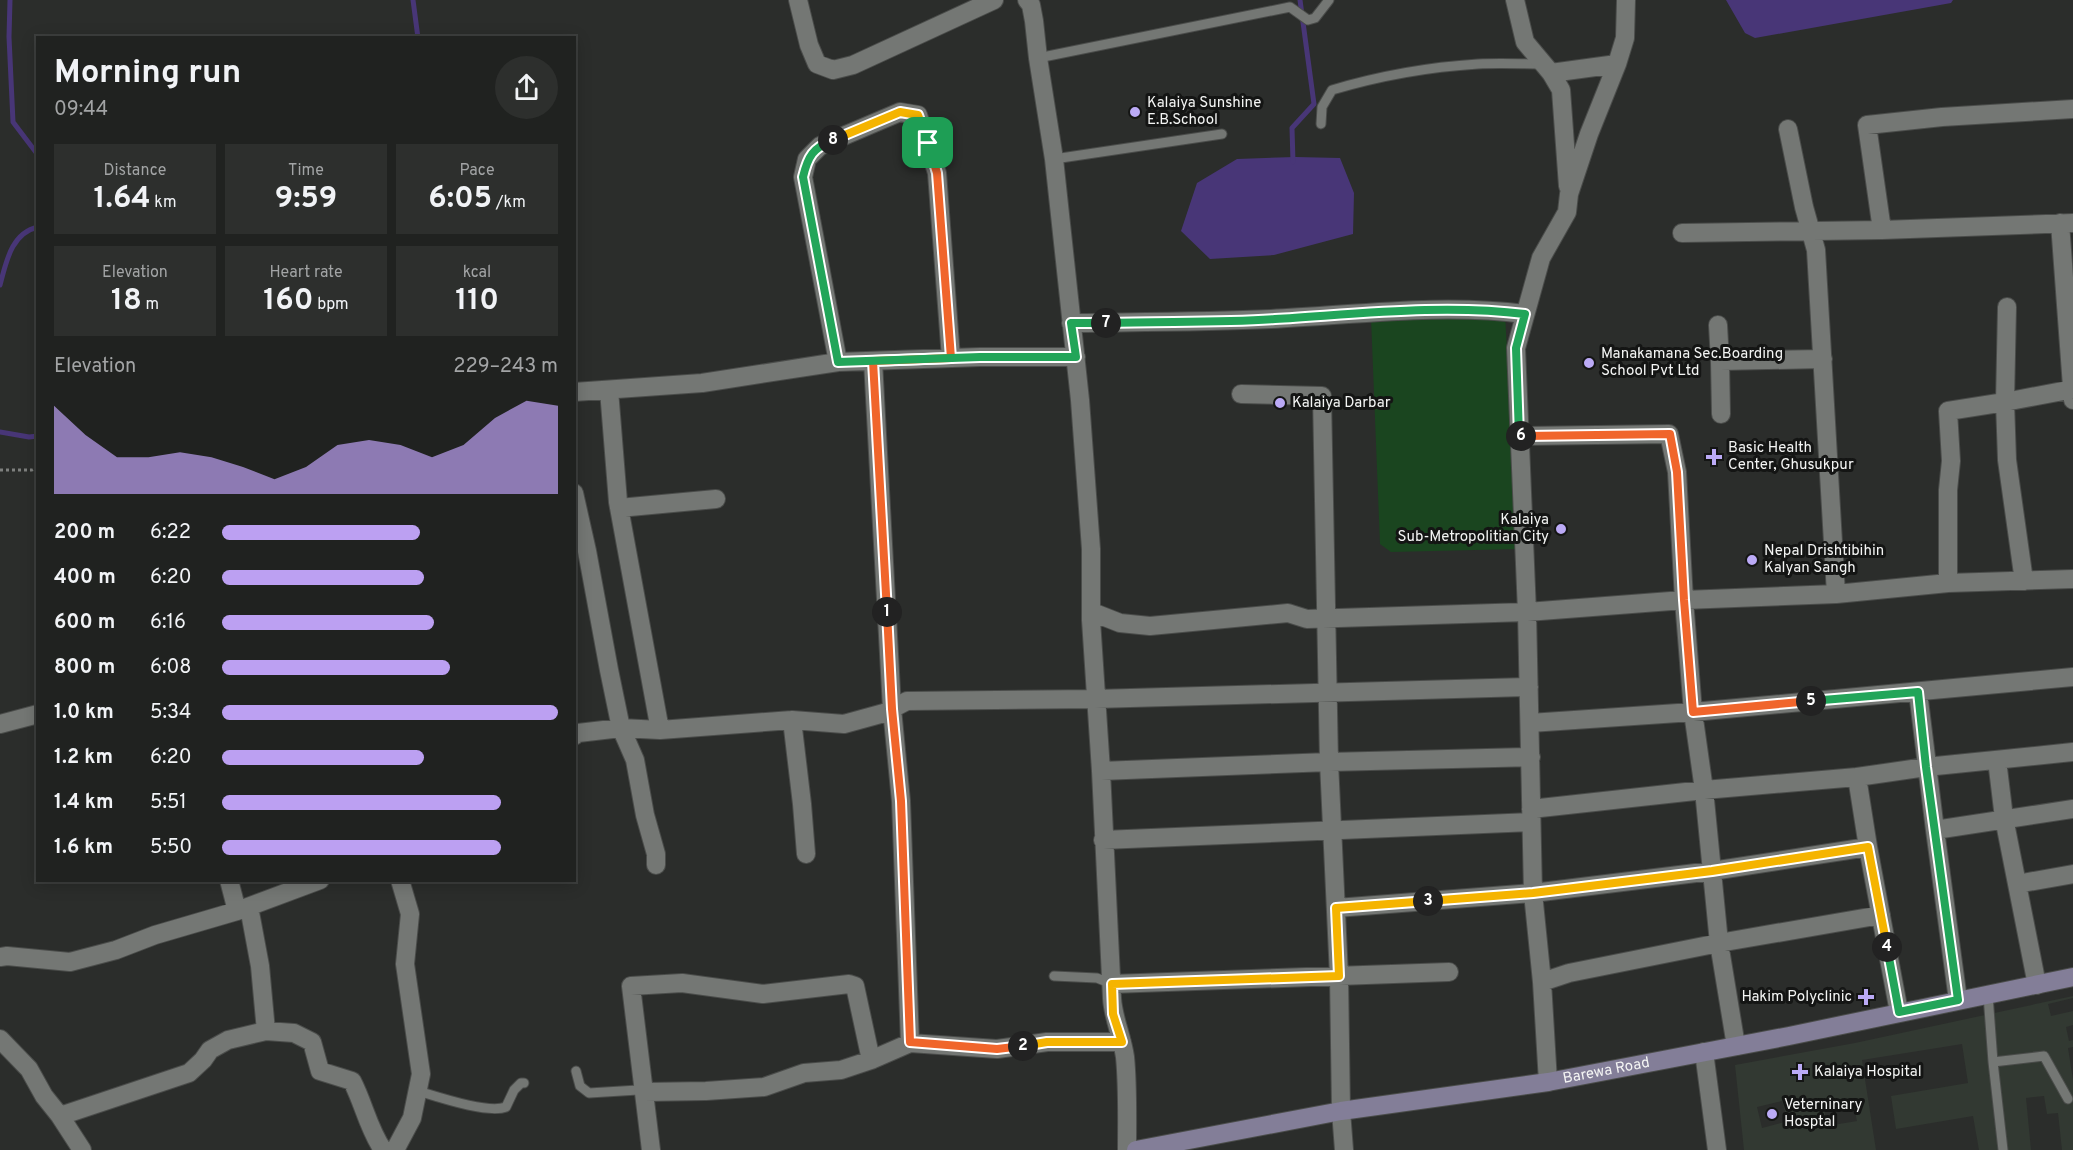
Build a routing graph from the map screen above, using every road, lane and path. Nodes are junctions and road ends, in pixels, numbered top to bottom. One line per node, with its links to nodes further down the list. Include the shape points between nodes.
1 (798, 0): 2 (street, via 817,64 833,70)
2 (994, 0)
3 (1027, 0): 7 (street)
4 (1329, 0): 7 (lane, via 1315,18 1308,20 1290,7)
5 (1515, 0): 9 (street, via 1525,42)
6 (1626, 0): 8 (street, via 1625,38)
7 (1038, 58): 14 (street)
8 (1617, 64): 9 (street); 15 (street)
9 (1547, 69): 11 (lane, via 1478,64 1357,82 1332,90 1322,107); 15 (street, via 1561,90)
10 (2073, 109): 17 (street, via 1867,125)
11 (1321, 124)
12 (1788, 129): 18 (street)
13 (1222, 134): 14 (lane)
14 (1054, 159): 22 (street)
15 (1569, 194): 21 (street, via 1567,212 1541,258)
16 (2067, 223): 17 (street); 32 (street)
17 (1882, 230): 18 (street)
18 (1811, 232): 19 (street); 26 (street, via 1816,250)
19 (1682, 233)
20 (2007, 307): 34 (street)
21 (1525, 314): 22 (street, via 1488,309); 36 (street, via 1516,348)
22 (1071, 323): 24 (street)
23 (1718, 325): 28 (street)
24 (1076, 357): 25 (street); 47 (street)
25 (951, 358): 27 (street); 29 (street, via 937,173 918,115 900,112 820,146 807,159 803,177)
26 (1823, 359): 28 (street); 45 (street)
27 (873, 361): 29 (street); 55 (street)
28 (1720, 361): 35 (street)
29 (838, 362): 30 (street, via 702,382)
30 (609, 390): 31 (street); 41 (street)
31 (576, 392)
32 (2073, 393): 34 (street)
33 (1242, 394): 49 (street, via 1322,396)
34 (2005, 402): 43 (street, via 2007,460); 44 (street, via 1948,411)
35 (1721, 414)
36 (1519, 436): 46 (street, via 1670,434 1677,472); 48 (street)
37 (36, 468): 38 (path)
38 (0, 470)
39 (717, 499): 41 (street)
40 (576, 503): 61 (street)
41 (619, 508): 62 (street)
42 (2073, 579): 43 (street)
43 (2024, 581): 44 (street)
44 (1948, 583): 45 (street)
45 (1836, 594): 46 (street)
46 (1684, 600): 48 (street); 56 (street)
47 (1092, 612): 49 (street, via 1120,623 1150,626 1288,613 1307,619); 54 (street)
48 (1527, 612): 49 (street); 51 (street)
49 (1326, 618): 52 (street)
50 (2073, 677): 53 (street)
51 (1528, 687): 52 (street); 59 (street)
52 (1327, 692): 54 (street); 67 (street)
53 (1918, 692): 56 (street); 68 (street)
54 (1095, 699): 55 (street, via 907,701); 69 (street)
55 (892, 709): 58 (street, via 844,724); 105 (street, via 901,801)
56 (1693, 712): 59 (street); 71 (street)
57 (36, 715): 60 (street)
58 (792, 720): 62 (street); 79 (street)
59 (1530, 723): 65 (street)
60 (0, 724)
61 (621, 728): 62 (street); 63 (street); 80 (street, via 635,760)
62 (660, 730)
63 (576, 732)
64 (2073, 752): 66 (street)
65 (1531, 757): 67 (street); 73 (street)
66 (1996, 760): 68 (street); 74 (street)
67 (1329, 762): 69 (street); 75 (street)
68 (1926, 767): 70 (street); 76 (street)
69 (1101, 771): 77 (street)
70 (1857, 777): 71 (street); 78 (street)
71 (1704, 790): 73 (street); 81 (street)
72 (2073, 809): 74 (street)
73 (1531, 816): 75 (street); 87 (street)
74 (2004, 818): 76 (street); 86 (street)
75 (1333, 830): 77 (street); 88 (street)
76 (1935, 830): 101 (street)
77 (1103, 840): 98 (street)
78 (1868, 847): 81 (street); 90 (street)
79 (806, 855)
80 (656, 865)
81 (1712, 871): 87 (street); 91 (street)
82 (2073, 874): 86 (street)
83 (230, 882): 89 (street)
84 (315, 882): 89 (street)
85 (401, 882): 114 (street, via 410,914 405,964 421,1074)
86 (2017, 884): 99 (street)
87 (1533, 893): 88 (street); 97 (street)
88 (1336, 908): 95 (street)
89 (243, 909): 92 (street, via 70,962); 103 (street, via 260,966)
90 (1881, 915): 91 (street); 102 (street)
91 (1719, 943): 97 (street); 107 (street)
92 (0, 957)
93 (1449, 972): 95 (street)
94 (1054, 976): 98 (lane, via 1097,978)
95 (1339, 976): 98 (street); 117 (street)
96 (2073, 977): 99 (main road, Barewa Road)
97 (1542, 982): 112 (street)
98 (1112, 984): 106 (street, via 1113,1014)
99 (2037, 985): 100 (main road, Barewa Road)
100 (1988, 995): 101 (main road, Barewa Road); 110 (lane)
101 (1958, 1000): 102 (main road, Barewa Road)
102 (1899, 1012): 107 (main road, Barewa Road)
103 (266, 1031): 118 (street, via 228,1040 210,1050 189,1073); 120 (street, via 294,1033 312,1042 320,1071 352,1081 373,1136)
104 (0, 1039): 118 (street, via 29,1069)
105 (910, 1042): 106 (street, via 997,1049 1047,1042); 109 (street)
106 (1122, 1042): 123 (street)
107 (1736, 1046): 108 (main road, Barewa Road)
108 (1704, 1052): 112 (main road, Barewa Road); 126 (street)
109 (871, 1060): 115 (street, via 841,1070 804,1073 764,1087); 115 (street, via 855,986 849,984 763,994 682,983 631,986)
110 (1993, 1062): 116 (lane, via 2044,1056); 127 (lane)
111 (576, 1071): 115 (lane, via 580,1086 589,1093)
112 (1548, 1082): 117 (main road, Barewa Road)
113 (524, 1083): 114 (lane, via 514,1090 506,1107 498,1110)
114 (418, 1091): 121 (street, via 412,1118)
115 (645, 1092): 122 (street)
116 (2068, 1099)
117 (1341, 1111): 124 (main road, Barewa Road); 125 (street)
118 (60, 1116): 119 (street)
119 (82, 1150)
120 (383, 1150)
121 (395, 1150)
122 (651, 1150)
123 (1127, 1150)
124 (1136, 1150)
125 (1344, 1150)
126 (1717, 1150)
127 (2003, 1150)

